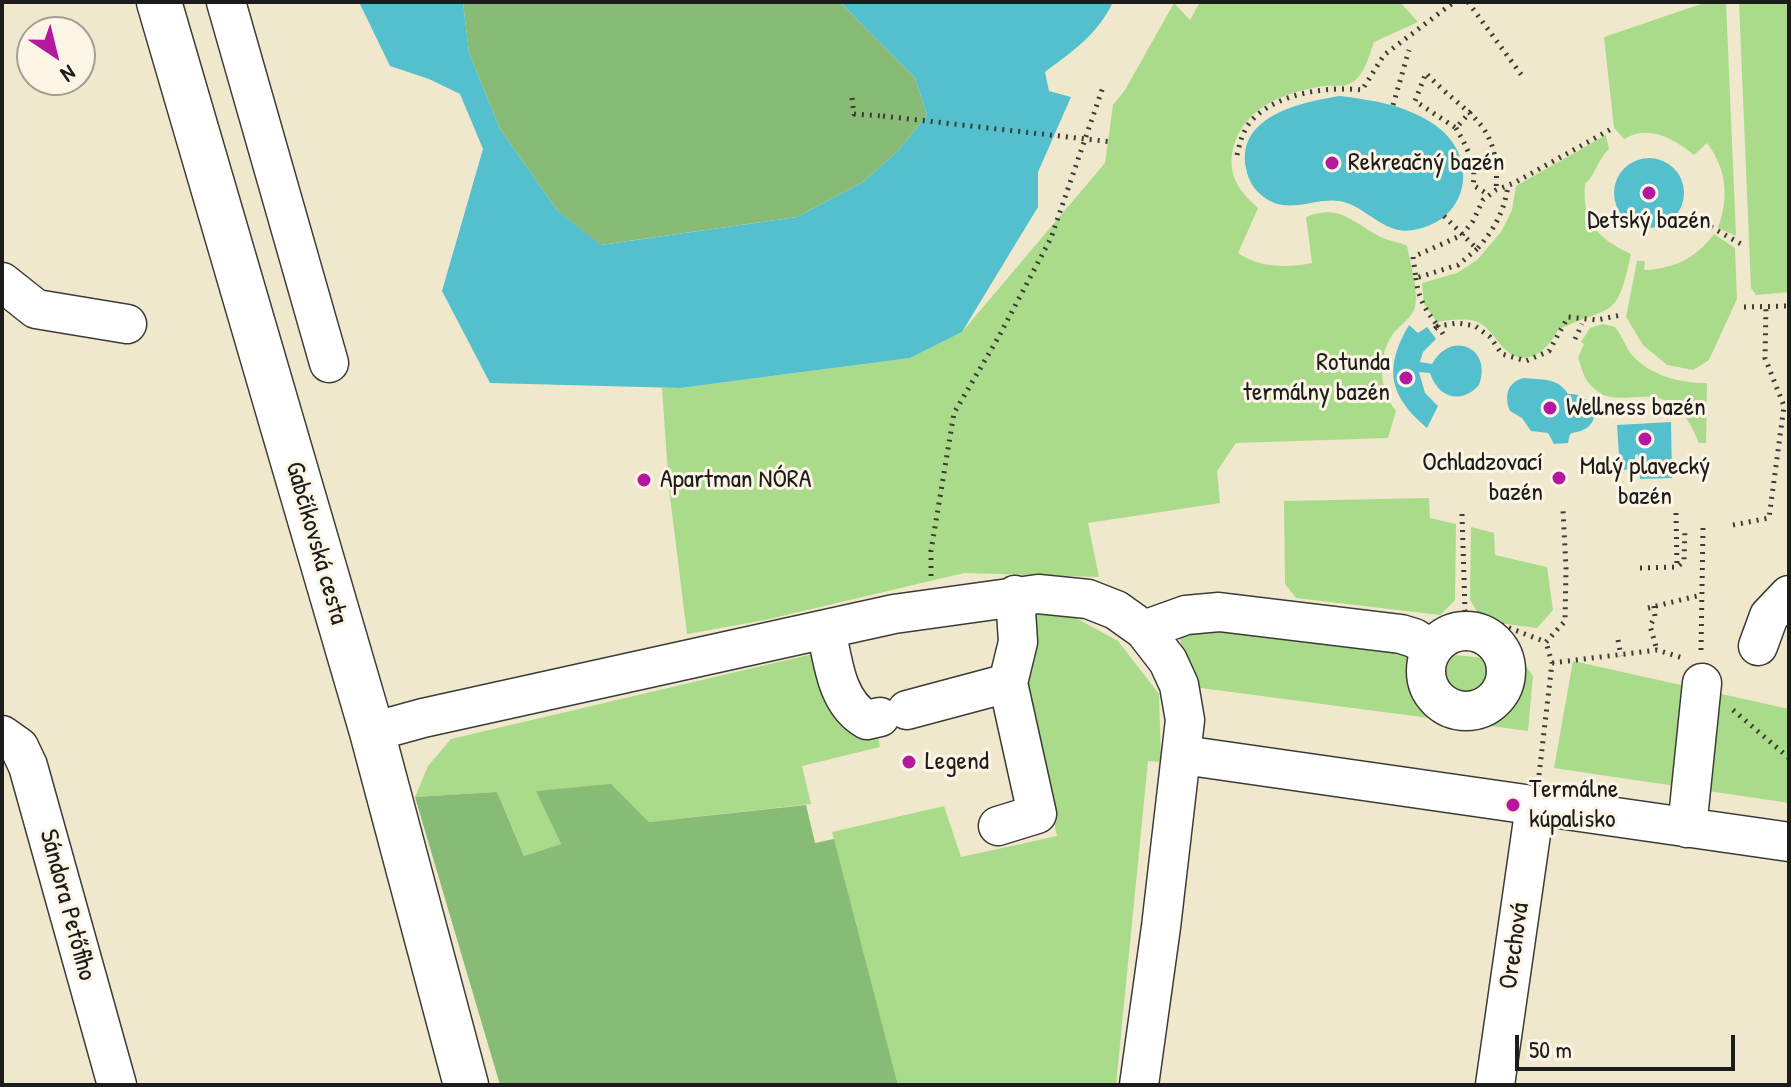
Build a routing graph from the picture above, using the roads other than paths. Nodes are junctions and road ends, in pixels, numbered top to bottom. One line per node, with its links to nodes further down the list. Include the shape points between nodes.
1 (159, 2): 14 (main road, Gabčíkovská cesta)
2 (226, 2): 5 (street)
3 (2, 282): 4 (street, via 36,309)
4 (127, 324)
5 (329, 363)
6 (1015, 595): 8 (street); 9 (street, via 1088,599); 13 (street, via 1018,642)
7 (1789, 595): 10 (street, via 1769,616 1758,646)
8 (826, 629): 13 (street, via 836,678 853,712 867,720); 14 (street)
9 (1144, 630): 11 (street, via 1186,615 1219,612 1401,634); 16 (street, via 1179,685)
10 (1789, 635)
11 (1432, 649)
12 (1701, 673): 19 (street)
13 (1008, 683): 18 (street, via 1037,814)
14 (372, 732): 22 (main road, Gabčíkovská cesta)
15 (2, 735): 21 (street, Sándora Petőfiho, via 19,747 28,766)
16 (1183, 755): 17 (street); 23 (street)
17 (1535, 806): 19 (street); 24 (street, Orechová)
18 (998, 826)
19 (1687, 828): 20 (street)
20 (1789, 842)
21 (117, 1085)
22 (466, 1085)
23 (1139, 1085)
24 (1495, 1085)

